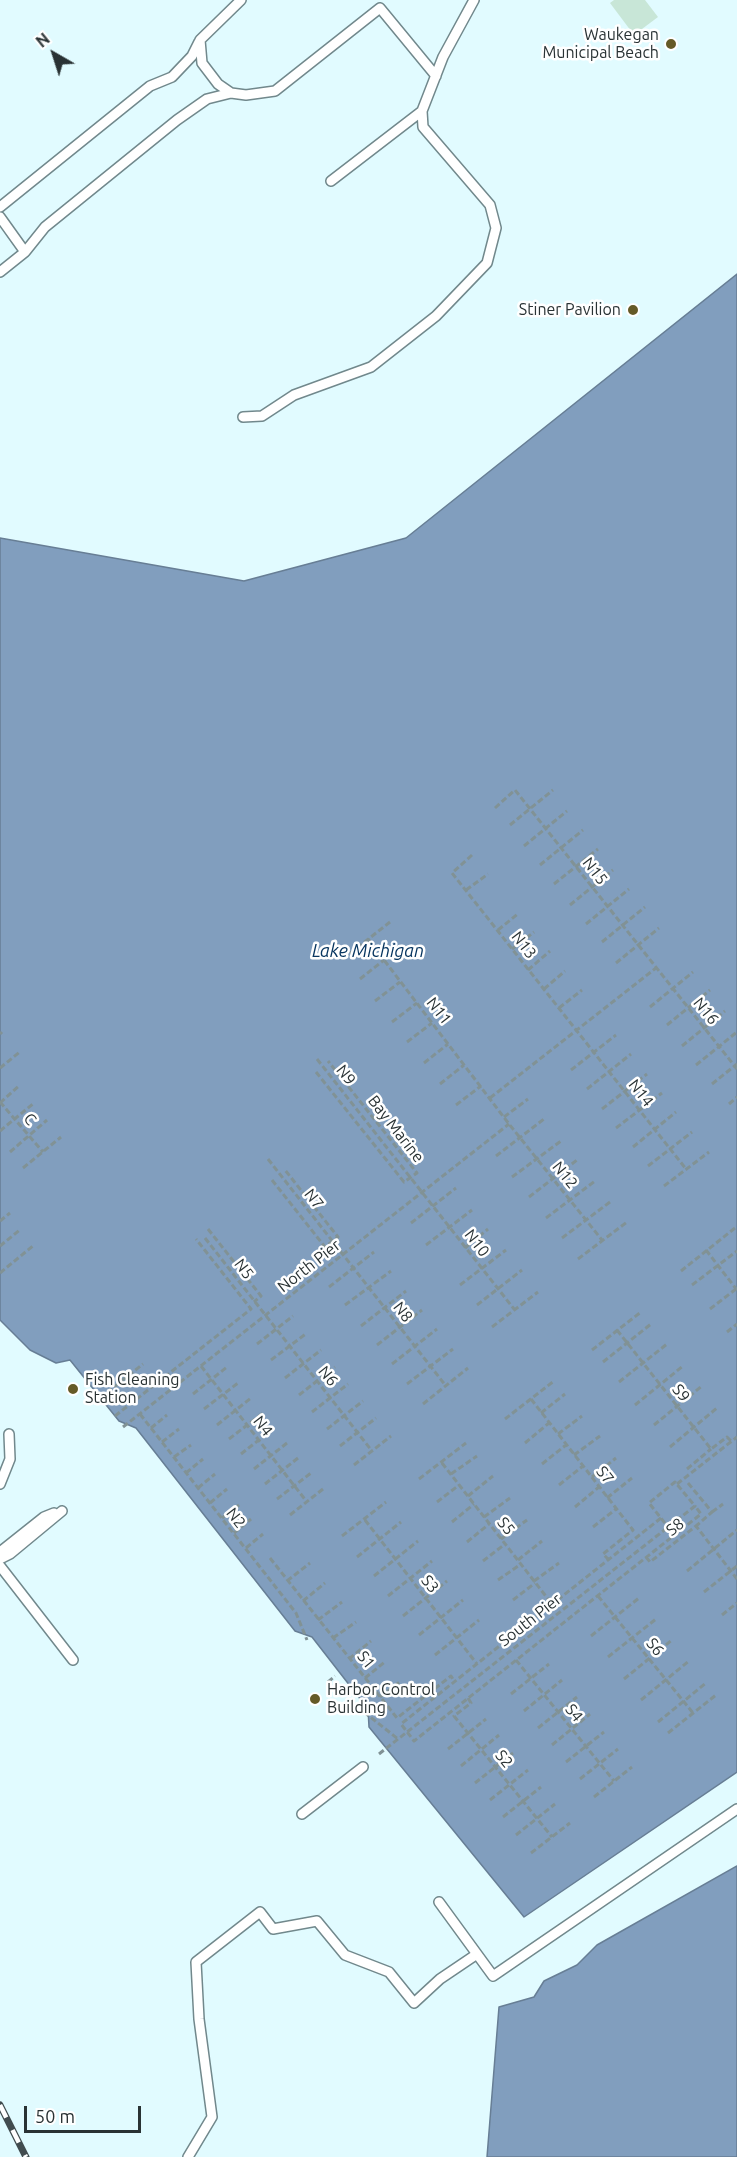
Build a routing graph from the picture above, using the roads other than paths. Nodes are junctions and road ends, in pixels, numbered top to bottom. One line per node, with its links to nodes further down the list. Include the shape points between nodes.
1 (241, 0): 3 (lane)
2 (474, 0): 4 (lane)
3 (200, 40): 5 (lane, via 202,63 218,84); 8 (lane, via 192,57 172,77 150,86)
4 (436, 76): 5 (lane, via 380,8 275,91); 6 (lane)
5 (231, 93): 10 (lane, via 207,99 184,115 45,227)
6 (422, 111): 7 (lane); 12 (lane, via 423,126 490,205 496,228 486,263 436,316 371,367 294,395 262,416)
7 (331, 181)
8 (0, 207)
9 (0, 217): 10 (lane)
10 (25, 252): 11 (lane)
11 (0, 272)
12 (243, 417)
13 (9, 1434): 14 (lane, via 10,1459)
14 (0, 1484)
15 (0, 1552): 16 (lane, via 44,1517 62,1510)
16 (0, 1559)
17 (0, 1566): 18 (lane)
18 (73, 1660)
19 (363, 1767): 21 (lane)
20 (737, 1809): 23 (lane, via 493,1976)
21 (302, 1814)
22 (439, 1902): 23 (lane)
23 (477, 1954): 24 (lane, via 414,2003 389,1972 345,1955 317,1921 273,1929 260,1912 196,1962 212,2117)
24 (188, 2157)

